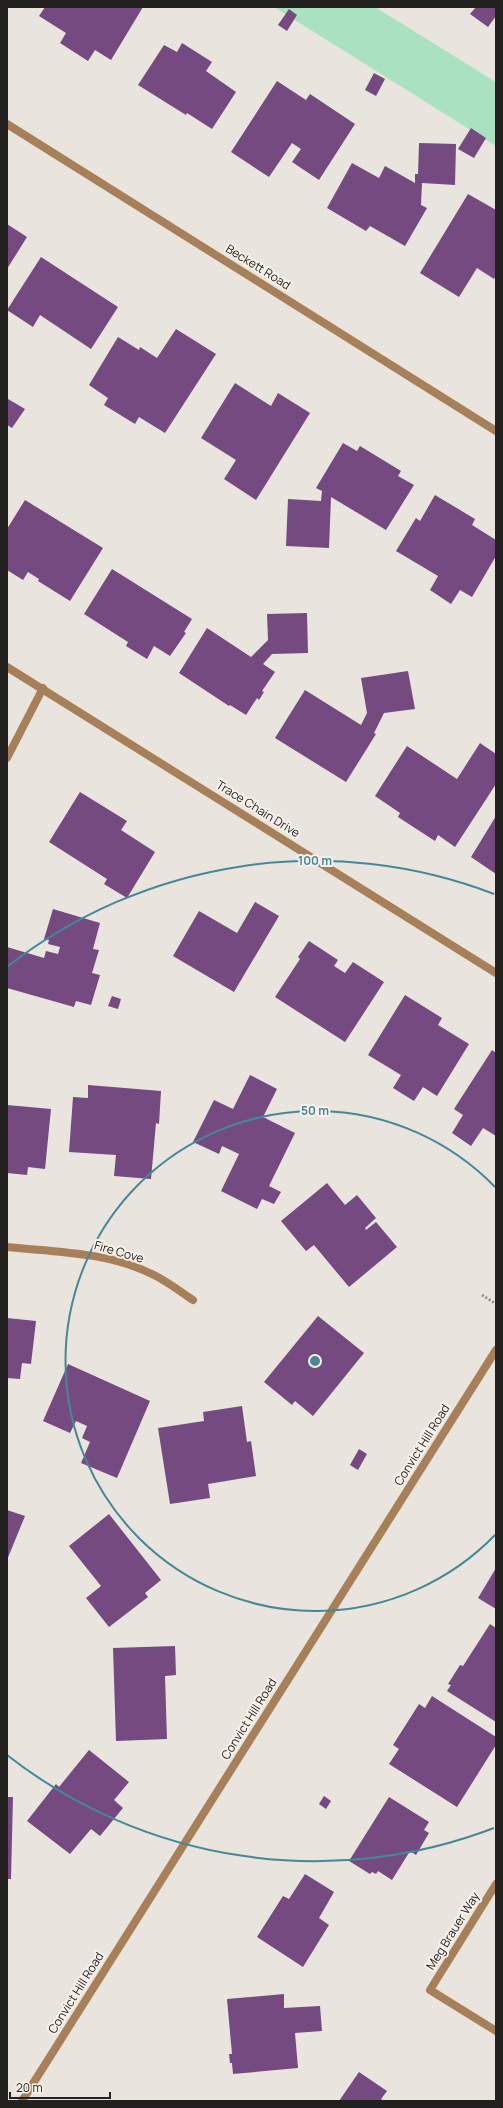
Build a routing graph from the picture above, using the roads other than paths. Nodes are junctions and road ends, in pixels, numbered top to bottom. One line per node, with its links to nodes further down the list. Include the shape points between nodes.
1 (7, 124): 2 (street, Beckett Road)
2 (496, 430)
3 (7, 667): 4 (street, Trace Chain Drive)
4 (43, 688): 5 (street); 6 (street, Trace Chain Drive)
5 (7, 758)
6 (496, 973)
7 (7, 1247): 8 (street, Fire Cove, via 85,1254 115,1260 154,1275)
8 (193, 1300)
9 (496, 1350): 12 (street, Convict Hill Road)
10 (496, 1884): 11 (street, Meg Brauer Way, via 430,1990)
11 (496, 2031)
12 (22, 2101)

